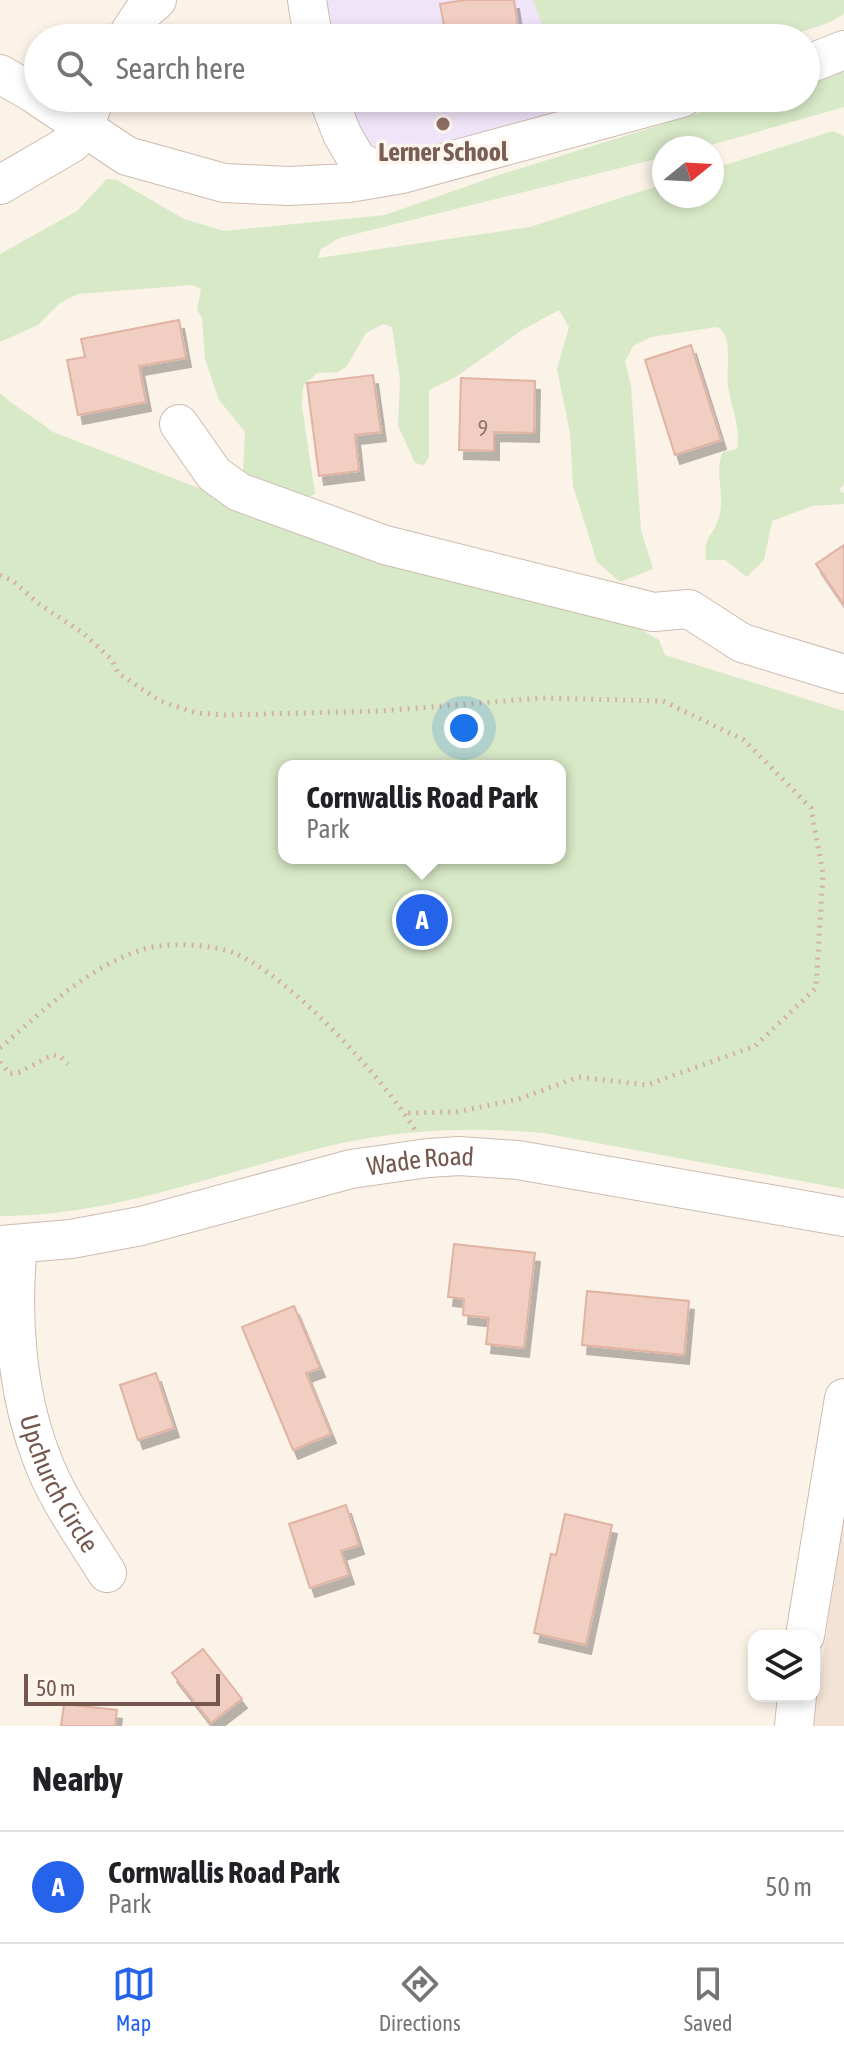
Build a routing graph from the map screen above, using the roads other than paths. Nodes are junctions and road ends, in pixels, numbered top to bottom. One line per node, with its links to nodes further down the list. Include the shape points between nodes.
1 (157, 0): 3 (street)
2 (307, 0): 4 (street)
3 (135, 24)
4 (311, 24)
5 (844, 50): 6 (street)
6 (820, 59)
7 (0, 74): 8 (street)
8 (24, 88)
9 (90, 112): 12 (street, via 127,156 224,183 304,185); 13 (street, via 72,143)
10 (333, 112): 12 (street, via 357,160)
11 (629, 112): 12 (street)
12 (386, 176)
13 (0, 185)
14 (179, 424): 15 (street, via 214,474 239,492 385,545 653,612 689,609 742,643)
15 (844, 674)
16 (844, 1217): 17 (street, Wade Road, via 518,1160 459,1156 351,1169 141,1226)
17 (9, 1245): 19 (street, Upchurch Circle, via 20,1378 31,1427 63,1503)
18 (844, 1398): 20 (street)
19 (107, 1573)
20 (806, 1630)
21 (796, 1702): 22 (street)
22 (794, 1726)

